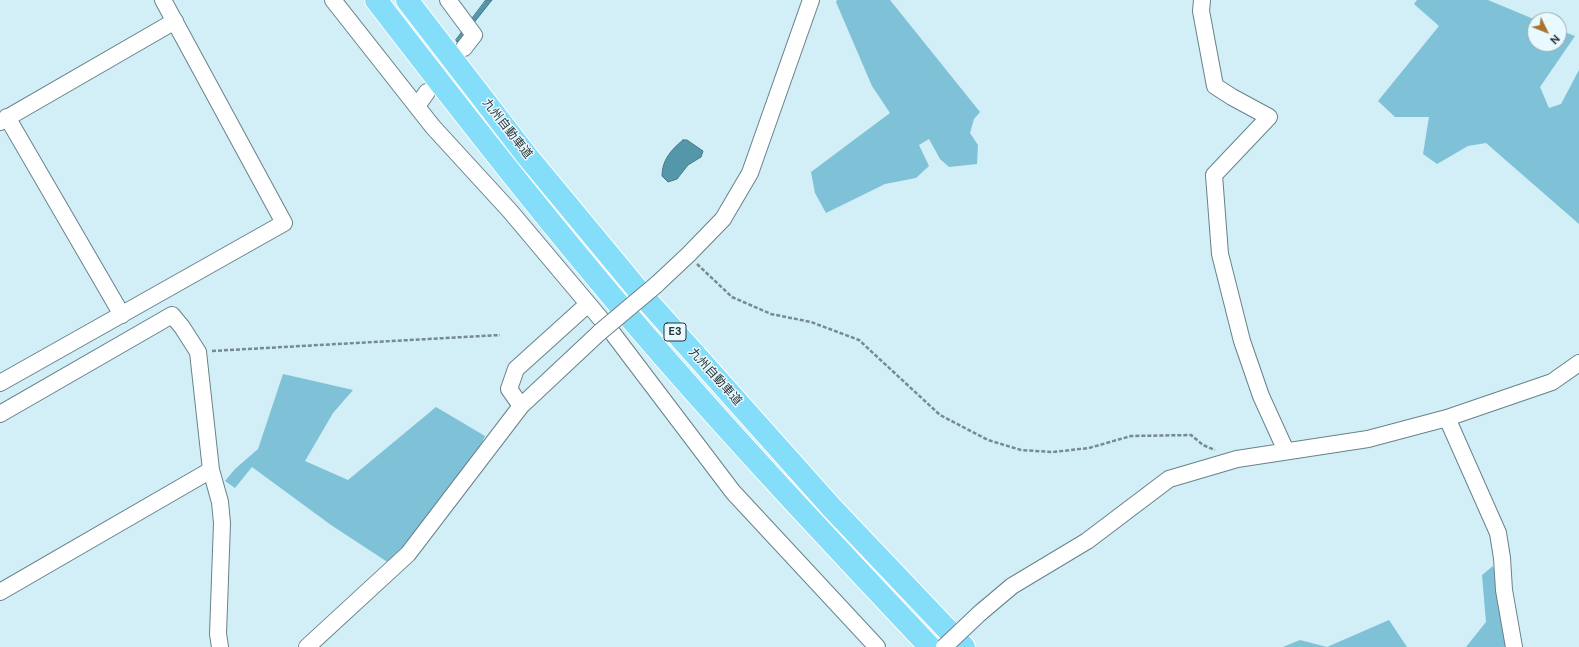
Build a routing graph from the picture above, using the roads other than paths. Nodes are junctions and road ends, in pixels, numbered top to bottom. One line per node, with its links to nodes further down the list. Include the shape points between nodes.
1 (163, 0): 8 (street)
2 (333, 0): 11 (street)
3 (376, 0): 26 (highway, 九州自動車道 / E3, via 446,92 644,334 783,491)
4 (407, 0): 28 (highway, 九州自動車道 / E3, via 527,156 643,296 832,508)
5 (448, 0): 9 (street, via 474,35)
6 (811, 0): 17 (street, bridge, via 750,173 723,219 656,285 600,332)
7 (1202, 0): 20 (street, via 1201,11 1215,86 1269,117 1214,175 1220,254 1242,341 1260,396)
8 (175, 21): 12 (street); 14 (street, via 284,223)
9 (464, 48)
10 (427, 92): 11 (street)
11 (417, 106): 13 (street)
12 (4, 119): 14 (street)
13 (588, 304): 17 (street, via 516,369 509,389); 25 (street, via 645,374 733,492)
14 (122, 315): 16 (street)
15 (1579, 363): 19 (street, via 1552,382)
16 (0, 383)
17 (522, 406): 24 (street, via 408,554)
18 (0, 414): 21 (street, via 172,315 198,352)
19 (1447, 418): 20 (street, via 1368,440); 29 (street, via 1498,533)
20 (1286, 451): 27 (street, bridge, via 1236,459 1169,479 1086,541 1012,586)
21 (211, 470): 22 (street); 23 (street, via 220,502 222,523 218,634)
22 (0, 592)
23 (220, 647)
24 (307, 647)
25 (877, 647)
26 (930, 647)
27 (944, 647)
28 (964, 647)
29 (1514, 647)

